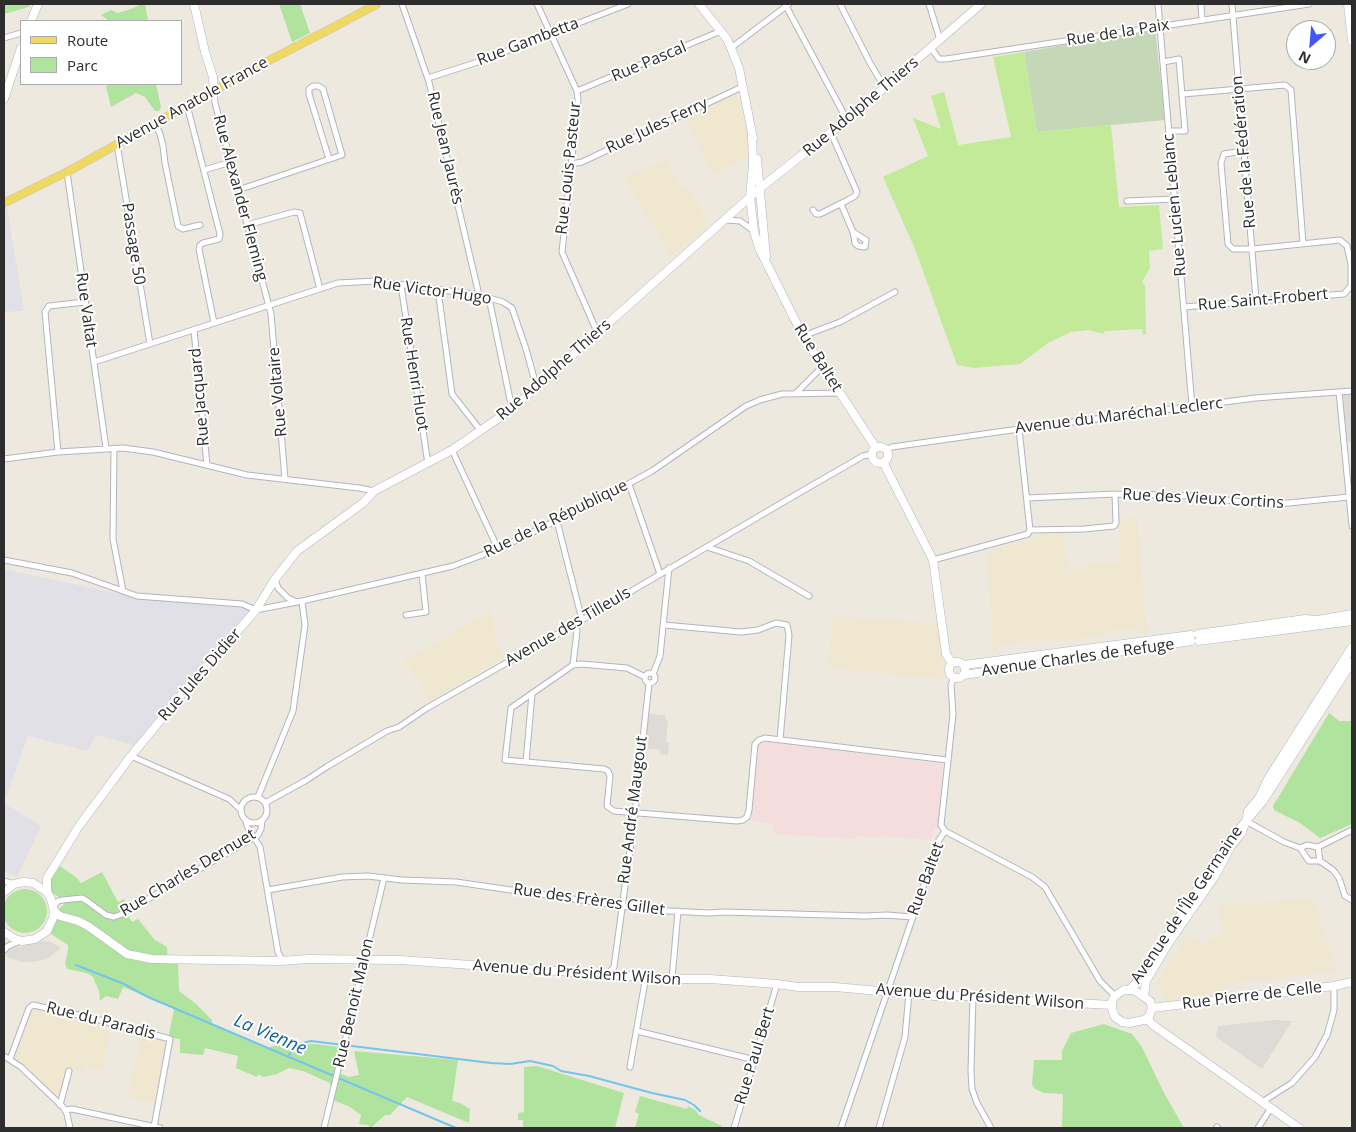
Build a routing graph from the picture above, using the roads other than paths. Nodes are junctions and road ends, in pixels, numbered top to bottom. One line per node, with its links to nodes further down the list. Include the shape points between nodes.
1 (38, 4): 18 (street)
2 (194, 4): 35 (street)
3 (377, 4): 35 (main road, Avenue Anatole France)
4 (402, 4): 31 (street, Rue Jean Jaurès)
5 (536, 4): 23 (street, Rue Louis Pasteur)
6 (628, 4): 23 (street, Rue Gambetta)
7 (840, 4): 33 (street)
8 (929, 4): 25 (street)
9 (980, 4): 25 (street, Rue Adolphe Thiers)
10 (1158, 4): 20 (street, Rue Lucien Leblanc)
11 (1201, 4): 19 (street)
12 (1232, 4): 17 (street, Rue de la Fédération)
13 (1309, 4): 17 (street, Rue de la Paix)
14 (1348, 4): 26 (street)
15 (787, 5): 27 (street); 40 (street)
16 (704, 6): 21 (street)
17 (1233, 16): 19 (street, Rue de la Paix); 34 (street, Rue de la Fédération)
18 (31, 20)
19 (1202, 20): 20 (street, Rue de la Paix)
20 (1159, 26): 28 (street, Rue de la Paix, via 946,59 939,58); 30 (street, Rue Lucien Leblanc)
21 (721, 31): 27 (street); 36 (street, Rue Pascal)
22 (20, 33): 24 (street)
23 (550, 33): 31 (street, Rue Gambetta); 36 (street, Rue Louis Pasteur)
24 (4, 38)
25 (940, 40): 28 (street, Rue Adolphe Thiers)
26 (1352, 41)
27 (731, 48): 32 (street)
28 (931, 48): 33 (street, Rue Adolphe Thiers)
29 (20, 51): 38 (street)
30 (1163, 62): 37 (street, via 1179,59); 42 (street, Rue Lucien Leblanc)
31 (428, 78): 73 (street, Rue Jean Jaurès)
32 (742, 87): 44 (street); 49 (street, Rue Jules Ferry, via 582,162)
33 (885, 88): 40 (street, Rue Adolphe Thiers)
34 (1239, 90): 37 (street); 46 (street, Rue de la Fédération); 65 (street, via 1284,85 1290,90)
35 (214, 91): 39 (main road, Avenue Anatole France); 48 (street, Rue Alexander Fleming)
36 (577, 91): 49 (street, Rue Louis Pasteur)
37 (1182, 94): 42 (street, via 1185,131)
38 (4, 99)
39 (188, 105): 41 (main road, Avenue Anatole France); 50 (street)
40 (847, 120): 43 (street, Rue Adolphe Thiers)
41 (155, 123): 45 (main road, Avenue Anatole France); 61 (street, via 163,146 178,226 182,229)
42 (1170, 131): 55 (street, Rue Lucien Leblanc)
43 (831, 133): 52 (street, Rue Adolphe Thiers); 58 (street, via 857,192)
44 (752, 135): 52 (street, Rue Baltet); 54 (street, Rue Baltet)
45 (117, 144): 51 (main road, Avenue Anatole France); 83 (street, Passage 50)
46 (1244, 151): 66 (street, Rue de la Fédération); 66 (street, Rue Saint-Frobert, via 1224,154 1221,163 1228,244 1233,249)
47 (329, 159): 47 (street, via 342,155 323,90 313,86 309,94); 53 (street)
48 (231, 162): 50 (street); 53 (street, Rue Alexander Fleming)
49 (571, 164): 81 (street, Rue Louis Pasteur, via 562,252)
50 (204, 170): 79 (street, via 220,234 218,238 200,245 199,249)
51 (67, 172): 57 (main road, Avenue Anatole France); 76 (street, Rue Valtat)
52 (759, 189): 54 (street, Rue Adolphe Thiers); 67 (street, Rue Baltet)
53 (238, 190): 62 (street, Rue Alexander Fleming)
54 (750, 197): 60 (street, Rue Adolphe Thiers); 63 (street, Rue Baltet)
55 (1175, 199): 56 (street); 78 (street, Rue Lucien Leblanc)
56 (1127, 201)
57 (5, 203)
58 (840, 204): 59 (street, via 820,214); 64 (street)
59 (813, 210)
60 (723, 220): 63 (street, via 740,221); 81 (street, Rue Adolphe Thiers)
61 (200, 225)
62 (247, 225): 70 (street, via 300,213); 77 (street, Rue Alexander Fleming)
63 (754, 231): 67 (street, Rue Baltet)
64 (853, 232)
65 (1303, 243): 66 (street, Rue Saint-Frobert); 68 (street, Rue Saint-Frobert, via 1340,240 1347,246)
66 (1253, 249): 75 (street, Rue de la Fédération)
67 (767, 264): 82 (street, Rue Baltet)
68 (1351, 264): 75 (street, Rue Saint-Frobert, via 1351,286 1344,294)
69 (401, 285): 70 (street, Rue Victor Hugo, via 356,281); 71 (street, Rue Victor Hugo); 103 (street, Rue Henri Huot)
70 (320, 289): 77 (street, Rue Victor Hugo)
71 (438, 290): 73 (street, Rue Victor Hugo); 94 (street, via 452,394)
72 (896, 292): 82 (street, via 840,322)
73 (479, 295): 74 (street, Rue Victor Hugo)
74 (489, 298): 86 (street, Rue Victor Hugo, via 512,308); 92 (street)
75 (1256, 300): 78 (street, Rue Saint-Frobert)
76 (85, 302): 84 (street, Rue Valtat); 100 (street, via 49,306 44,312)
77 (268, 305): 79 (street, Rue Victor Hugo); 105 (street, Rue Voltaire)
78 (1184, 307): 91 (street, Rue Lucien Leblanc)
79 (214, 323): 80 (street, Rue Victor Hugo)
80 (194, 330): 83 (street, Rue Victor Hugo); 104 (street, Rue Jacquard)
81 (598, 334): 86 (street, Rue Adolphe Thiers)
82 (803, 336): 85 (street, Rue Baltet)
83 (150, 344): 84 (street, Rue Victor Hugo)
84 (94, 362): 95 (street, Rue Valtat)
85 (822, 367): 89 (street, Rue Baltet); 90 (street)
86 (537, 389): 92 (street, Rue Adolphe Thiers)
87 (1352, 391): 88 (street, Avenue du Maréchal Leclerc)
88 (1340, 392): 91 (street, Avenue du Maréchal Leclerc); 109 (street)
89 (840, 393): 90 (street, Rue de la République); 99 (street, Rue Baltet)
90 (796, 394): 106 (street, Rue de la République, via 782,394 746,406)
91 (1192, 406): 93 (street, Avenue du Maréchal Leclerc)
92 (512, 410): 94 (street, Rue Adolphe Thiers)
93 (1019, 428): 97 (street, Avenue du Maréchal Leclerc); 110 (street)
94 (481, 431): 98 (street, Rue Adolphe Thiers)
95 (106, 448): 96 (street); 100 (street)
96 (114, 448): 104 (street, via 153,452); 122 (street, via 113,538)
97 (890, 449): 99 (street, via 881,446); 102 (street)
98 (452, 450): 103 (street, Rue Adolphe Thiers); 115 (street)
99 (874, 451): 102 (street, via 876,461); 114 (street, Avenue des Tilleuls)
100 (58, 452): 101 (street)
101 (4, 460)
102 (883, 462): 117 (street)
103 (428, 464): 107 (street, Rue Adolphe Thiers)
104 (207, 465): 105 (street, via 247,475)
105 (285, 479): 107 (street)
106 (629, 484): 111 (street, Rue de la République); 120 (street)
107 (374, 491): 121 (street, Rue Jules Didier, via 297,551)
108 (1115, 494): 109 (street, Rue des Vieux Cortins, via 1192,496 1268,505); 110 (street, Rue des Vieux Cortins); 113 (street, via 1114,526)
109 (1349, 497): 112 (street)
110 (1027, 498): 113 (street)
111 (557, 521): 115 (street, Rue de la République); 128 (street)
112 (1352, 526)
113 (1030, 530): 117 (street, via 1023,536)
114 (707, 547): 118 (street, Avenue des Tilleuls); 123 (street, via 749,561)
115 (498, 549): 119 (street, Rue de la République)
116 (4, 560): 122 (street, via 72,573)
117 (933, 560): 135 (street, via 946,654)
118 (669, 568): 120 (street, Avenue des Tilleuls); 131 (street)
119 (422, 574): 124 (street, Rue de la République); 127 (street, via 426,612)
120 (660, 574): 128 (street, Avenue des Tilleuls)
121 (275, 579): 124 (street, via 278,588 288,598); 125 (street, Rue Jules Didier)
122 (123, 591): 125 (street, via 137,596 242,604)
123 (809, 596)
124 (300, 602): 125 (street, Rue de la République); 148 (street, via 305,625 293,711)
125 (256, 610): 145 (street, Rue Jules Didier)
126 (1352, 614): 132 (street, Avenue Charles de Refuge)
127 (406, 615)
128 (582, 620): 130 (street, Avenue des Tilleuls)
129 (1352, 621): 132 (street, Avenue Charles de Refuge)
130 (574, 624): 136 (street, via 577,631); 151 (street, Avenue des Tilleuls)
131 (664, 625): 138 (street, via 660,656); 144 (street, via 741,632 776,623 787,625 789,635)
132 (1195, 638): 137 (street, Avenue Charles de Refuge); 139 (street, Avenue Charles de Refuge)
133 (1352, 647): 156 (street, Avenue de l'Île Germaine, via 1248,811)
134 (1352, 662): 156 (street, Avenue de l'Île Germaine, via 1263,801)
135 (952, 663): 137 (street); 141 (street, via 949,671)
136 (573, 665): 140 (street, via 627,668); 143 (street)
137 (964, 665): 139 (street)
138 (653, 674): 140 (street, via 648,673); 142 (street, via 654,680)
139 (964, 675): 141 (street)
140 (645, 677): 142 (street)
141 (954, 677): 146 (street, Rue Baltet, via 951,685 954,714)
142 (649, 683): 153 (street, Rue André Maugout)
143 (532, 694): 147 (street); 147 (street, via 511,708 506,760)
144 (780, 740): 146 (street); 153 (street, via 765,738 755,744 749,810 743,820)
145 (131, 756): 149 (street); 163 (street, Rue Jules Didier, via 79,826)
146 (947, 760): 158 (street, Rue Baltet, via 941,825)
147 (526, 762): 153 (street, via 604,769 610,776 608,806 614,811)
148 (258, 797): 150 (street); 151 (street)
149 (229, 799): 150 (street); 152 (street)
150 (247, 799): 152 (street)
151 (266, 803): 155 (street, via 267,813)
152 (241, 810): 154 (street)
153 (635, 813): 172 (street, Rue André Maugout)
154 (246, 821): 155 (street); 159 (street)
155 (262, 821): 159 (street, Rue Charles Dernuet, via 260,832)
156 (1246, 821): 161 (street); 191 (street, Avenue de l'Île Germaine, via 1227,843 1139,980); 196 (street, Avenue de l'Île Germaine, via 1215,876 1146,980)
157 (1352, 830): 160 (street)
158 (944, 831): 175 (street, Rue Baltet, via 938,840); 195 (street, via 1045,887 1100,981)
159 (254, 837): 168 (street, via 260,848); 173 (street, Rue Charles Dernuet, via 114,917 82,898 58,901)
160 (1318, 847): 161 (street, via 1307,845); 162 (street)
161 (1300, 848): 162 (street, via 1309,861)
162 (1320, 861): 171 (street, via 1333,870 1345,896)
163 (47, 878): 167 (street); 170 (street)
164 (384, 878): 168 (street, Rue des Frères Gillet, via 356,875); 172 (street, Rue des Frères Gillet, via 456,882); 182 (street, Rue Benoit Malon)
165 (4, 881): 166 (street)
166 (14, 884): 167 (street); 169 (street)
167 (33, 884): 170 (street)
168 (268, 890): 179 (street)
169 (4, 892)
170 (47, 892): 173 (street)
171 (1352, 900)
172 (622, 906): 174 (street, Rue des Frères Gillet); 183 (street, Rue André Maugout)
173 (54, 909): 177 (street, via 54,918 47,931 35,939); 180 (street, Avenue du Président Wilson, via 60,916 88,926 136,957)
174 (678, 911): 175 (street, Rue des Frères Gillet); 187 (street)
175 (912, 918): 192 (street, Rue Baltet)
176 (4, 935): 177 (street)
177 (22, 941): 178 (street)
178 (4, 950)
179 (278, 952): 180 (street); 181 (street)
180 (273, 961): 181 (street, Avenue du Président Wilson)
181 (286, 961): 182 (street, Avenue du Président Wilson)
182 (364, 961): 184 (street, Avenue du Président Wilson, via 414,961); 212 (street, Rue Benoit Malon)
183 (614, 967): 184 (street); 185 (street)
184 (608, 974): 185 (street, Avenue du Président Wilson)
185 (620, 975): 186 (street, Avenue du Président Wilson)
186 (646, 976): 187 (street, Avenue du Président Wilson); 200 (street)
187 (672, 979): 189 (street, Avenue du Président Wilson)
188 (1352, 982): 190 (street, Rue Pierre de Celle)
189 (777, 984): 192 (street, Avenue du Président Wilson); 203 (street, Rue Paul Bert)
190 (1334, 986): 198 (street, Rue Pierre de Celle); 206 (street, via 1334,1010 1327,1035 1315,1057 1292,1083)
191 (1129, 990): 195 (street); 196 (street)
192 (887, 991): 193 (street, Avenue du Président Wilson); 214 (street, Rue Baltet)
193 (909, 993): 194 (street, Avenue du Président Wilson); 215 (street, via 906,1037)
194 (973, 996): 197 (street, Avenue du Président Wilson, via 1019,1002 1036,1000); 216 (street, via 972,1089)
195 (1115, 996): 197 (street)
196 (1144, 996): 198 (street)
197 (1112, 1005): 199 (street, via 1113,1013 1122,1022)
198 (1152, 1008): 199 (street)
199 (1147, 1019): 206 (street)
200 (637, 1032): 203 (street); 204 (street)
201 (4, 1056): 202 (street)
202 (10, 1059): 207 (street); 210 (street, Rue du Paradis, via 29,1008 33,1005 170,1039)
203 (755, 1060): 213 (street, Rue Paul Bert)
204 (630, 1067)
205 (69, 1071): 207 (street)
206 (1262, 1102): 208 (street)
207 (60, 1105): 209 (street)
208 (1271, 1108): 217 (street); 218 (street)
209 (65, 1110): 210 (street); 211 (street)
210 (157, 1127)
211 (70, 1128)
212 (324, 1128)
213 (734, 1128)
214 (841, 1128)
215 (879, 1128)
216 (991, 1128)
217 (1258, 1128)
218 (1299, 1128)

